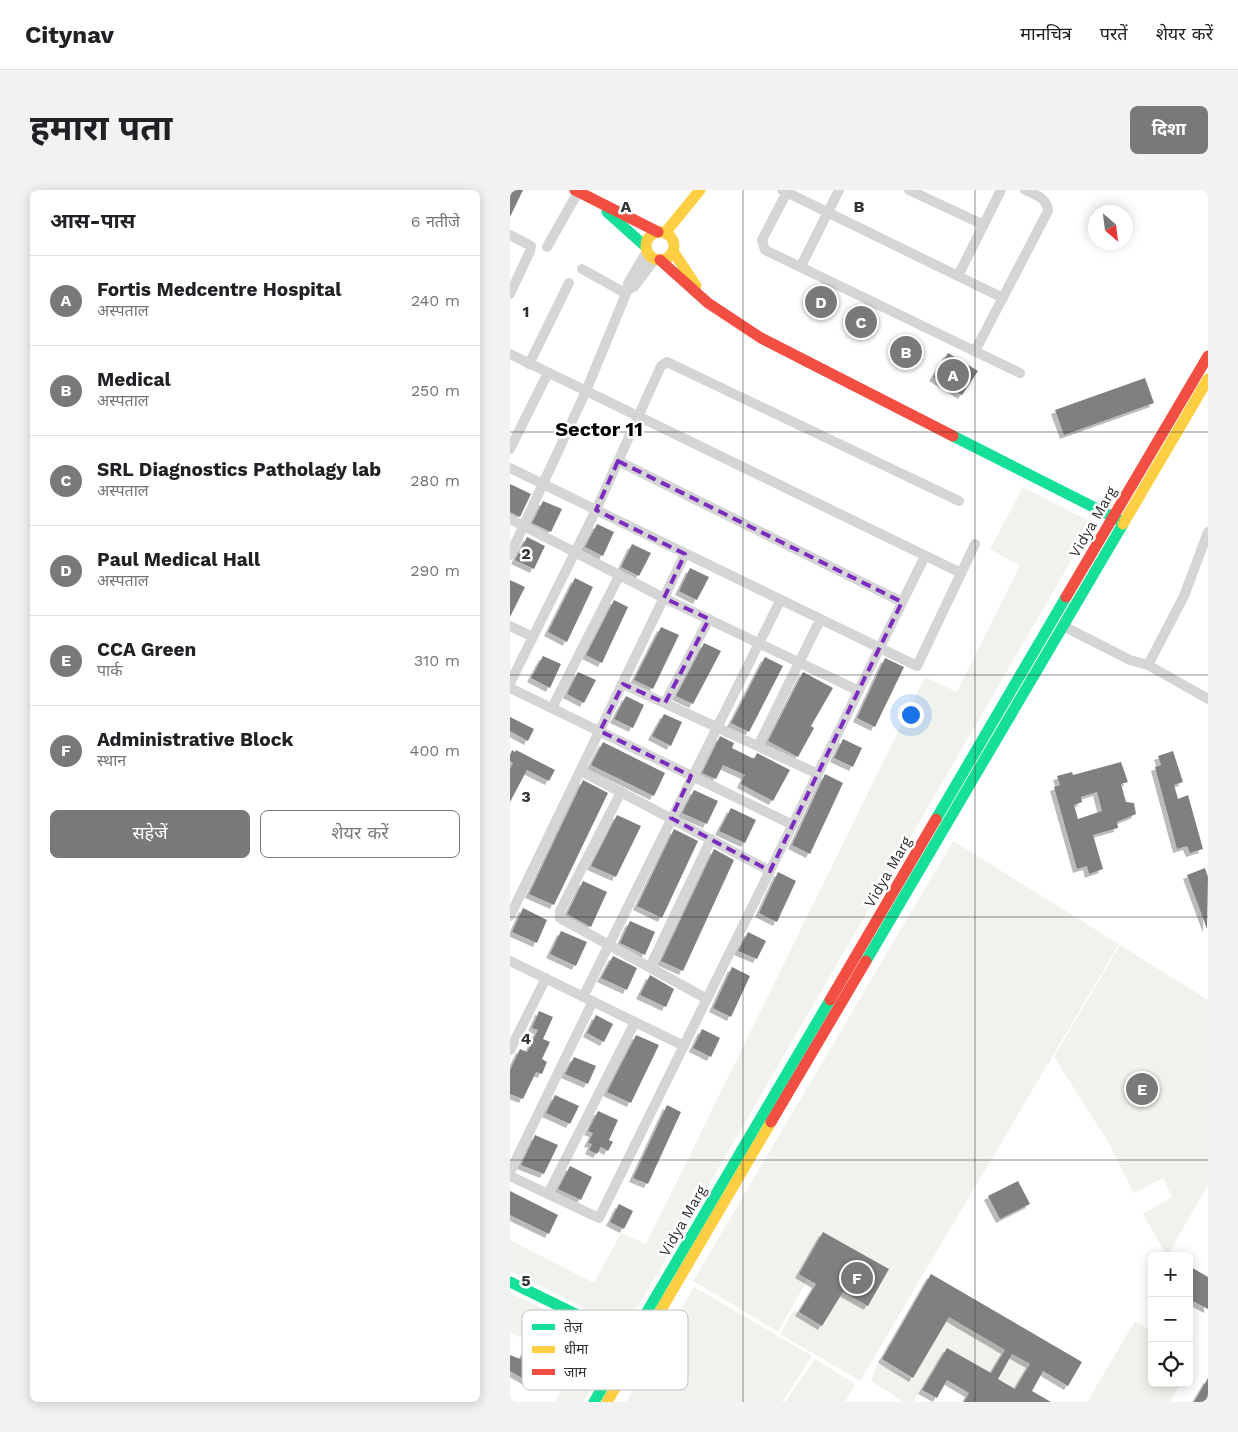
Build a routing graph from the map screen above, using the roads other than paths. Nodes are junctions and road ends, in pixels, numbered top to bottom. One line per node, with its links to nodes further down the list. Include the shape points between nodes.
1 (839, 190): 9 (street)
2 (909, 190): 10 (street)
3 (1001, 190): 10 (street)
4 (1026, 190): 21 (street, via 1043,198 1048,204 1048,211)
5 (577, 191): 8 (main road); 13 (street)
6 (786, 191): 9 (street); 15 (street, via 762,245 765,250)
7 (697, 195): 12 (main road)
8 (596, 202): 12 (main road); 14 (main road)
9 (827, 212): 15 (street); 17 (street)
10 (984, 224): 17 (street)
11 (510, 236): 20 (street, via 530,246)
12 (667, 239): 14 (main road, via 648,238); 14 (main road, via 668,258); 22 (main road)
13 (547, 247)
14 (652, 254): 19 (street, via 628,283); 22 (main road)
15 (801, 266): 23 (street)
16 (582, 269): 19 (street)
17 (958, 276): 21 (street)
18 (570, 283): 26 (street)
19 (626, 291): 30 (street)
20 (510, 294)
21 (1003, 298): 23 (street)
22 (708, 303): 39 (main road, via 761,338)
23 (975, 351): 28 (street)
24 (510, 354): 26 (street)
25 (1208, 356): 39 (main road, Vidya Marg)
26 (529, 364): 27 (street)
27 (548, 373): 30 (street); 32 (street)
28 (1020, 374)
29 (1208, 379): 39 (main road, Vidya Marg)
30 (586, 391): 31 (street); 35 (street)
31 (637, 416): 33 (street); 36 (street, via 661,366 672,363); 46 (street)
32 (510, 449)
33 (618, 461): 37 (street); 51 (street)
34 (510, 468): 35 (street)
35 (542, 483): 37 (street); 40 (street)
36 (959, 501)
37 (596, 510): 43 (street); 44 (street)
38 (510, 519): 40 (street)
39 (1119, 520): 55 (main road, Vidya Marg); 94 (main road, Vidya Marg)
40 (523, 526): 43 (street); 45 (street)
41 (1208, 532): 60 (street, via 1184,596)
42 (975, 544): 47 (street)
43 (574, 554): 48 (street); 56 (street)
44 (685, 554): 49 (street); 50 (street)
45 (510, 555)
46 (925, 556): 47 (street); 51 (street)
47 (961, 573): 58 (street, via 917,666)
48 (619, 576): 49 (street); 67 (street)
49 (664, 598): 52 (street); 62 (street)
50 (780, 601): 53 (street); 57 (street)
51 (902, 602): 58 (street)
52 (709, 619): 57 (street); 66 (street)
53 (820, 620): 58 (street); 59 (street)
54 (510, 626): 56 (street)
55 (1063, 626): 60 (street, via 1130,660); 95 (main road, Vidya Marg)
56 (533, 637): 61 (street)
57 (759, 643): 59 (street); 68 (street)
58 (879, 649): 64 (street)
59 (800, 663): 64 (street); 70 (street)
60 (1148, 665): 65 (street)
61 (510, 683)
62 (623, 684): 66 (street); 69 (street)
63 (510, 688): 67 (street)
64 (859, 691): 72 (street)
65 (1208, 699)
66 (665, 703): 68 (street)
67 (552, 708): 69 (street)
68 (716, 727): 70 (street); 73 (street)
69 (600, 732): 71 (street); 73 (street)
70 (758, 746): 72 (street)
71 (581, 771): 74 (street); 79 (street)
72 (818, 774): 76 (street)
73 (691, 776): 75 (street); 76 (street)
74 (622, 792): 75 (street); 80 (street, via 559,915)
75 (671, 818): 77 (street); 80 (street)
76 (792, 825): 78 (street)
77 (711, 839): 78 (street); 82 (street)
78 (770, 871): 85 (street)
79 (510, 916)
80 (609, 944): 82 (street); 84 (street)
81 (510, 961): 83 (street)
82 (650, 967): 85 (street)
83 (546, 978): 84 (street); 88 (street)
84 (588, 999): 86 (street); 89 (street)
85 (707, 999): 87 (street)
86 (635, 1022): 87 (street); 91 (street)
87 (684, 1046): 91 (street, via 600,1218)
88 (510, 1050)
89 (510, 1172)
90 (510, 1176): 91 (street)
91 (548, 1194)
92 (510, 1282): 93 (main road)
93 (567, 1310)
94 (654, 1310)
95 (655, 1310)
96 (602, 1390): 98 (main road, Vidya Marg)
97 (613, 1390): 99 (main road, Vidya Marg)
98 (594, 1402)
99 (607, 1402)

